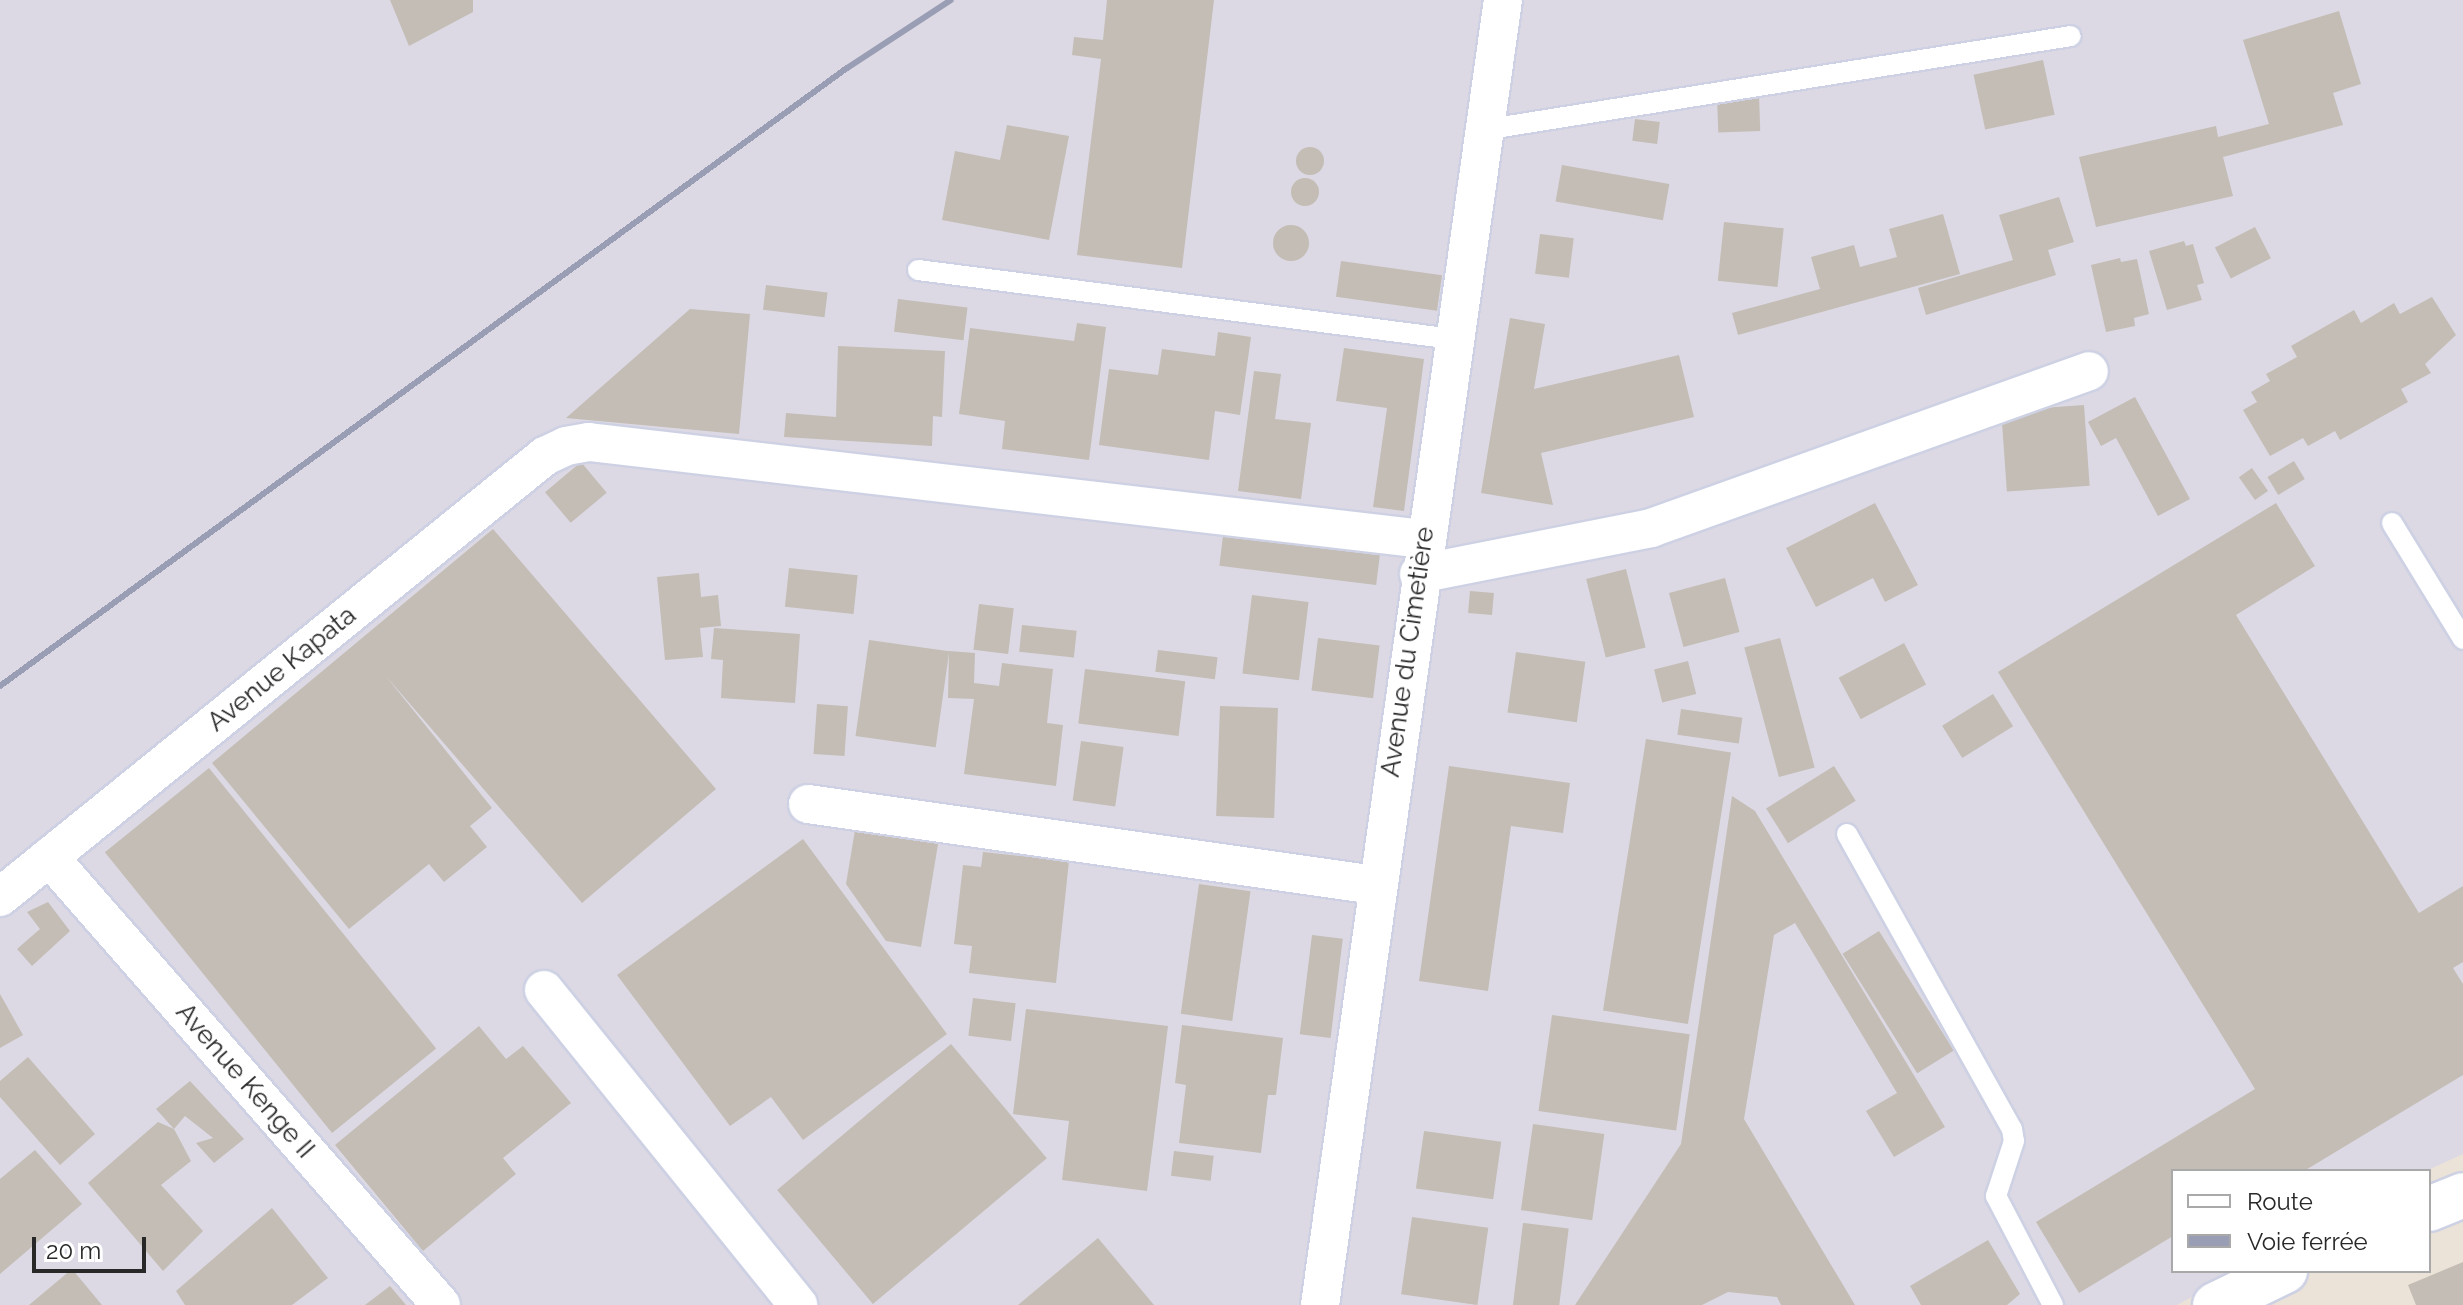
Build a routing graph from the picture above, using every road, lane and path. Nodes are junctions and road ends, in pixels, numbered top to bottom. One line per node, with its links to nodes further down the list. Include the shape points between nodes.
1 (1503, 0): 3 (street, Avenue du Cimetière)
2 (2071, 36): 3 (lane)
3 (1483, 130): 5 (street, Avenue du Cimetière)
4 (918, 270): 5 (lane)
5 (1453, 339): 8 (street, Avenue du Cimetière)
6 (2089, 371): 8 (street, via 1651,528)
7 (2392, 523): 9 (lane)
8 (1421, 556): 12 (street, Avenue Kapata, via 589,442 566,446 545,456); 13 (street, Avenue du Cimetière)
9 (2463, 639)
10 (808, 804): 13 (street)
11 (1847, 834): 22 (lane, via 2012,1129 2014,1141 1998,1176 1996,1196)
12 (49, 857): 14 (street, Avenue Kapata); 19 (street, Avenue Kenge II)
13 (1375, 885): 21 (street, Avenue du Cimetière)
14 (0, 897)
15 (544, 990): 20 (street)
16 (2463, 1195): 17 (street)
17 (2431, 1208)
18 (2281, 1273): 23 (street)
19 (441, 1305)
20 (798, 1305)
21 (1320, 1305)
22 (2053, 1305)
23 (2215, 1305)

